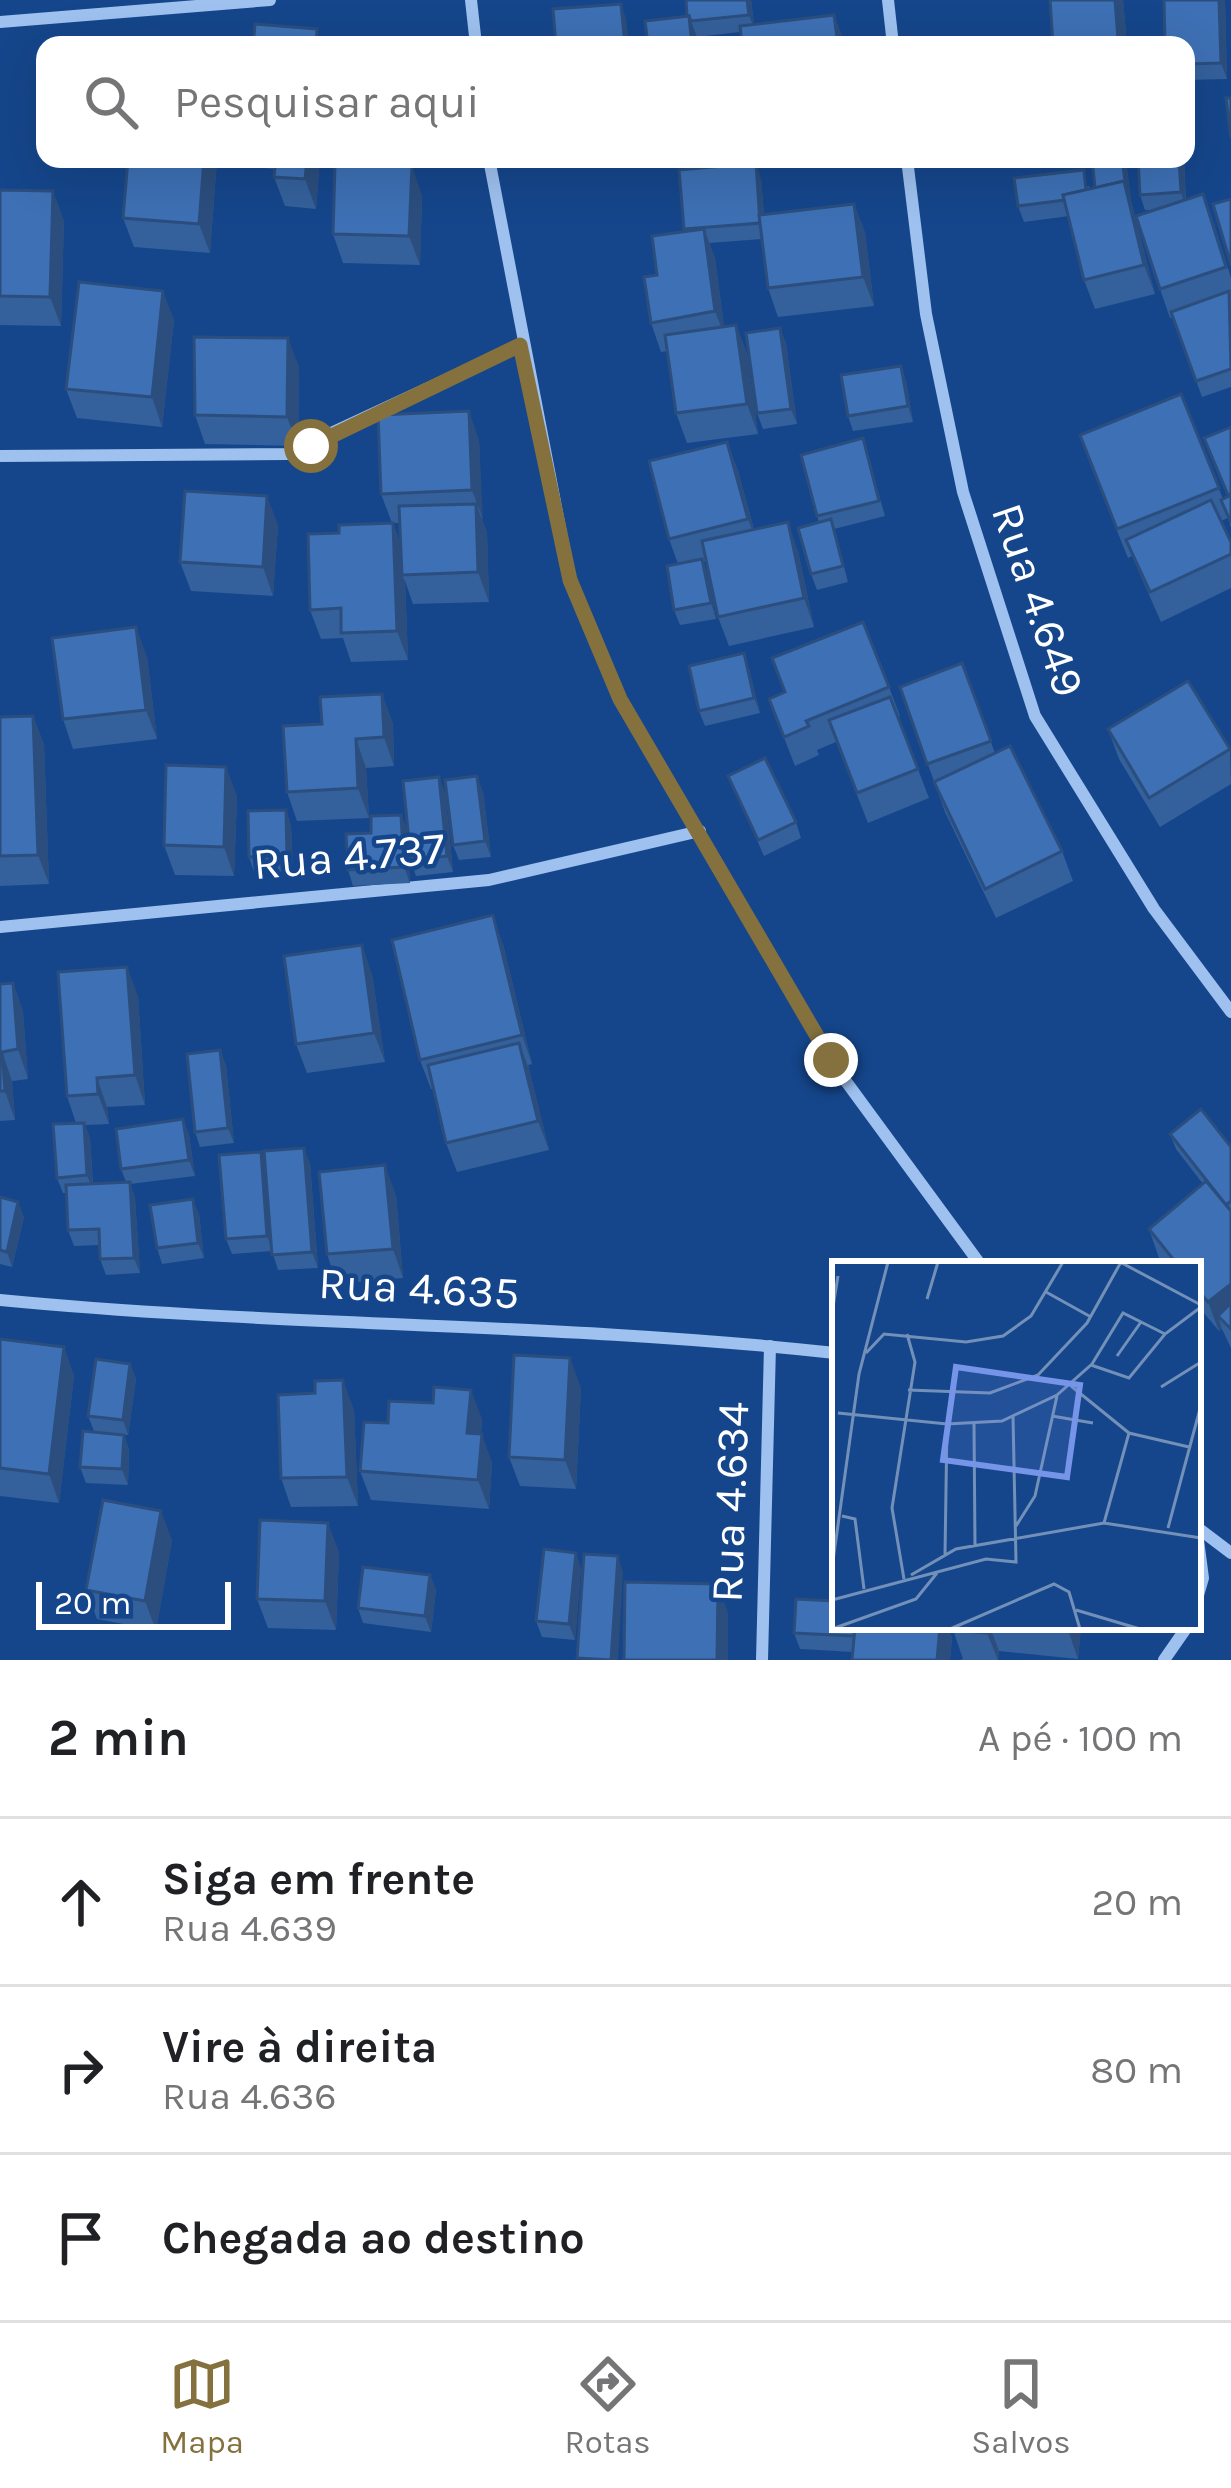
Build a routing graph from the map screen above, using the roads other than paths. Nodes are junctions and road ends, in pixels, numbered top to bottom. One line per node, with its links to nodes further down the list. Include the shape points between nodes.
1 (270, 0): 4 (street)
2 (471, 0): 5 (street)
3 (888, 0): 6 (street)
4 (0, 22)
5 (475, 36)
6 (892, 36)
7 (490, 168): 9 (street)
8 (909, 168): 13 (street, Rua 4.649, via 926,314 964,493 1035,716 1154,909)
9 (520, 345): 10 (street, via 286,454); 11 (street, via 570,580 620,699)
10 (0, 456)
11 (700, 831): 12 (street, Rua 4.737, via 489,880); 14 (street, via 831,1060)
12 (0, 927)
13 (1231, 1012)
14 (978, 1261)
15 (0, 1300): 16 (street, Rua 4.635)
16 (770, 1346): 17 (street, Rua 4.635); 21 (street, Rua 4.634)
17 (832, 1353)
18 (1201, 1530): 19 (street)
19 (1231, 1553)
20 (1185, 1630): 22 (street)
21 (762, 1660)
22 (1164, 1660)

